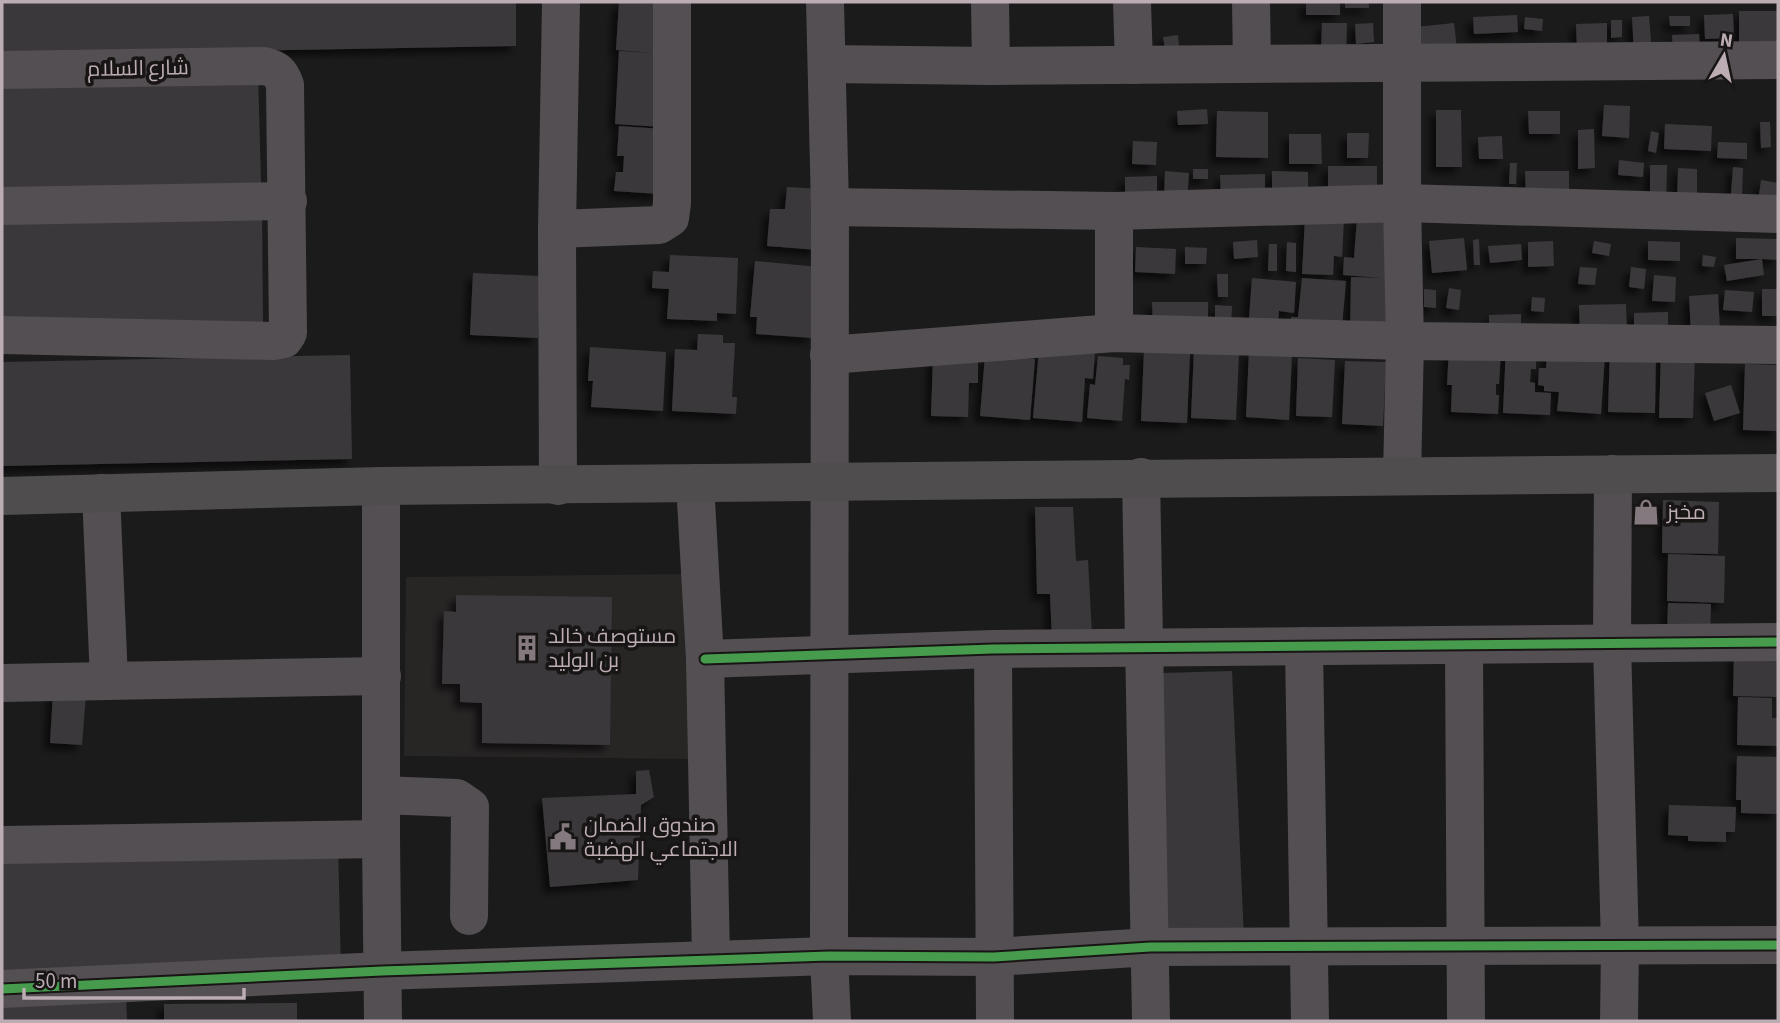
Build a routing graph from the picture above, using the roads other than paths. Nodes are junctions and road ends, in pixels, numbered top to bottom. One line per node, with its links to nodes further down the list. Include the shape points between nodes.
1 (561, 2): 21 (street)
2 (672, 2): 21 (street, via 670,218 659,225)
3 (825, 2): 11 (street)
4 (990, 2): 13 (street)
5 (1132, 2): 12 (street)
6 (1251, 2): 10 (street)
7 (1402, 2): 9 (street)
8 (1778, 60): 9 (street)
9 (1402, 62): 10 (street); 16 (street)
10 (1252, 63): 12 (street)
11 (827, 64): 13 (street); 18 (street)
12 (1134, 65): 13 (street)
13 (991, 66)
14 (2, 70): 15 (street, شارع السلام, via 274,68 285,85)
15 (288, 201): 17 (street); 23 (street, via 288,333 284,339)
16 (1402, 203): 19 (street); 20 (street); 24 (street)
17 (2, 206)
18 (830, 207): 19 (street); 26 (street)
19 (1114, 211): 22 (street)
20 (1778, 214)
21 (557, 229): 34 (street)
22 (1114, 333): 24 (street); 26 (street)
23 (2, 335)
24 (1405, 341): 25 (street); 29 (street)
25 (1778, 345)
26 (829, 355): 31 (street)
27 (1778, 473): 28 (main road)
28 (1613, 474): 29 (main road); 38 (street)
29 (1402, 476): 30 (main road)
30 (1141, 477): 31 (main road); 41 (street)
31 (831, 482): 32 (main road); 43 (street)
32 (695, 483): 34 (main road); 44 (street)
33 (381, 486): 34 (main road); 35 (main road); 45 (street)
34 (558, 486)
35 (101, 493): 36 (main road); 46 (street)
36 (2, 496)
37 (1778, 642): 38 (street)
38 (1612, 643): 39 (street); 53 (street)
39 (1464, 645): 40 (street); 56 (street)
40 (1304, 646): 41 (street); 55 (street)
41 (1145, 648): 42 (street); 54 (street)
42 (993, 649): 43 (street); 58 (street)
43 (830, 654): 44 (street); 57 (street)
44 (705, 659): 59 (street)
45 (382, 676): 46 (street); 48 (street)
46 (109, 680): 47 (street)
47 (2, 683)
48 (381, 794): 49 (street); 51 (street, via 457,798 470,807)
49 (381, 839): 50 (street); 60 (street)
50 (2, 845)
51 (470, 916)
52 (1778, 945): 53 (street)
53 (1620, 946): 56 (street); 68 (street)
54 (1150, 947): 55 (street); 58 (street); 65 (street)
55 (1309, 947): 56 (street); 66 (street)
56 (1466, 947): 67 (street)
57 (829, 956): 58 (street); 59 (street); 63 (street)
58 (994, 957): 64 (street)
59 (711, 960): 60 (street)
60 (382, 971): 61 (street); 62 (street)
61 (2, 989)
62 (383, 1021)
63 (832, 1021)
64 (995, 1021)
65 (1151, 1021)
66 (1310, 1021)
67 (1466, 1021)
68 (1619, 1021)

